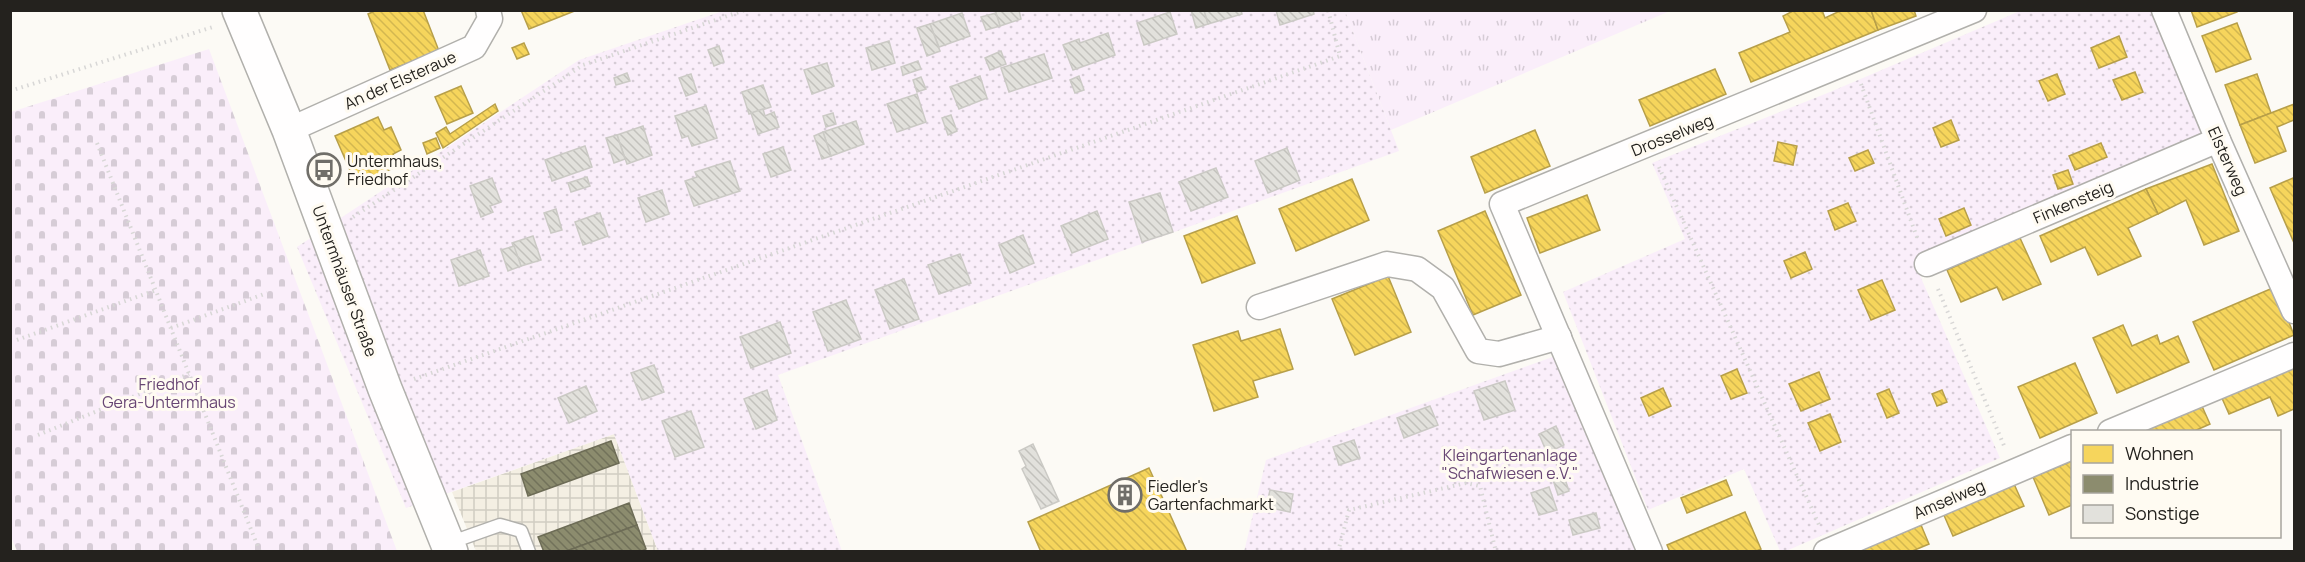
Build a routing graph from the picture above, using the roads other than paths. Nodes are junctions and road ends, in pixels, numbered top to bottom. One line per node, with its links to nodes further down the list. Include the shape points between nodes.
1 (488, 10): 5 (street, An der Elsteraue, via 490,18 474,46)
2 (1974, 10): 10 (street, Drosselweg, via 1502,204)
3 (2164, 10): 6 (street, Elsterweg)
4 (241, 14): 5 (main road, Untermhäuser Straße)
5 (289, 130): 14 (main road, Untermhäuser Straße, via 385,389)
6 (2218, 140): 7 (street, Finkensteig); 9 (street, Elsterweg)
7 (1928, 264)
8 (1259, 307): 10 (street, via 1387,264 1417,269 1443,288 1478,351 1499,354)
9 (2295, 310)
10 (1559, 337): 17 (street, Drosselweg)
11 (2295, 355): 12 (street)
12 (2115, 430)
13 (2071, 448): 15 (street, Amselweg)
14 (450, 548): 16 (lane, via 500,525 521,531)
15 (1828, 551)
16 (529, 552)
17 (1650, 552)

